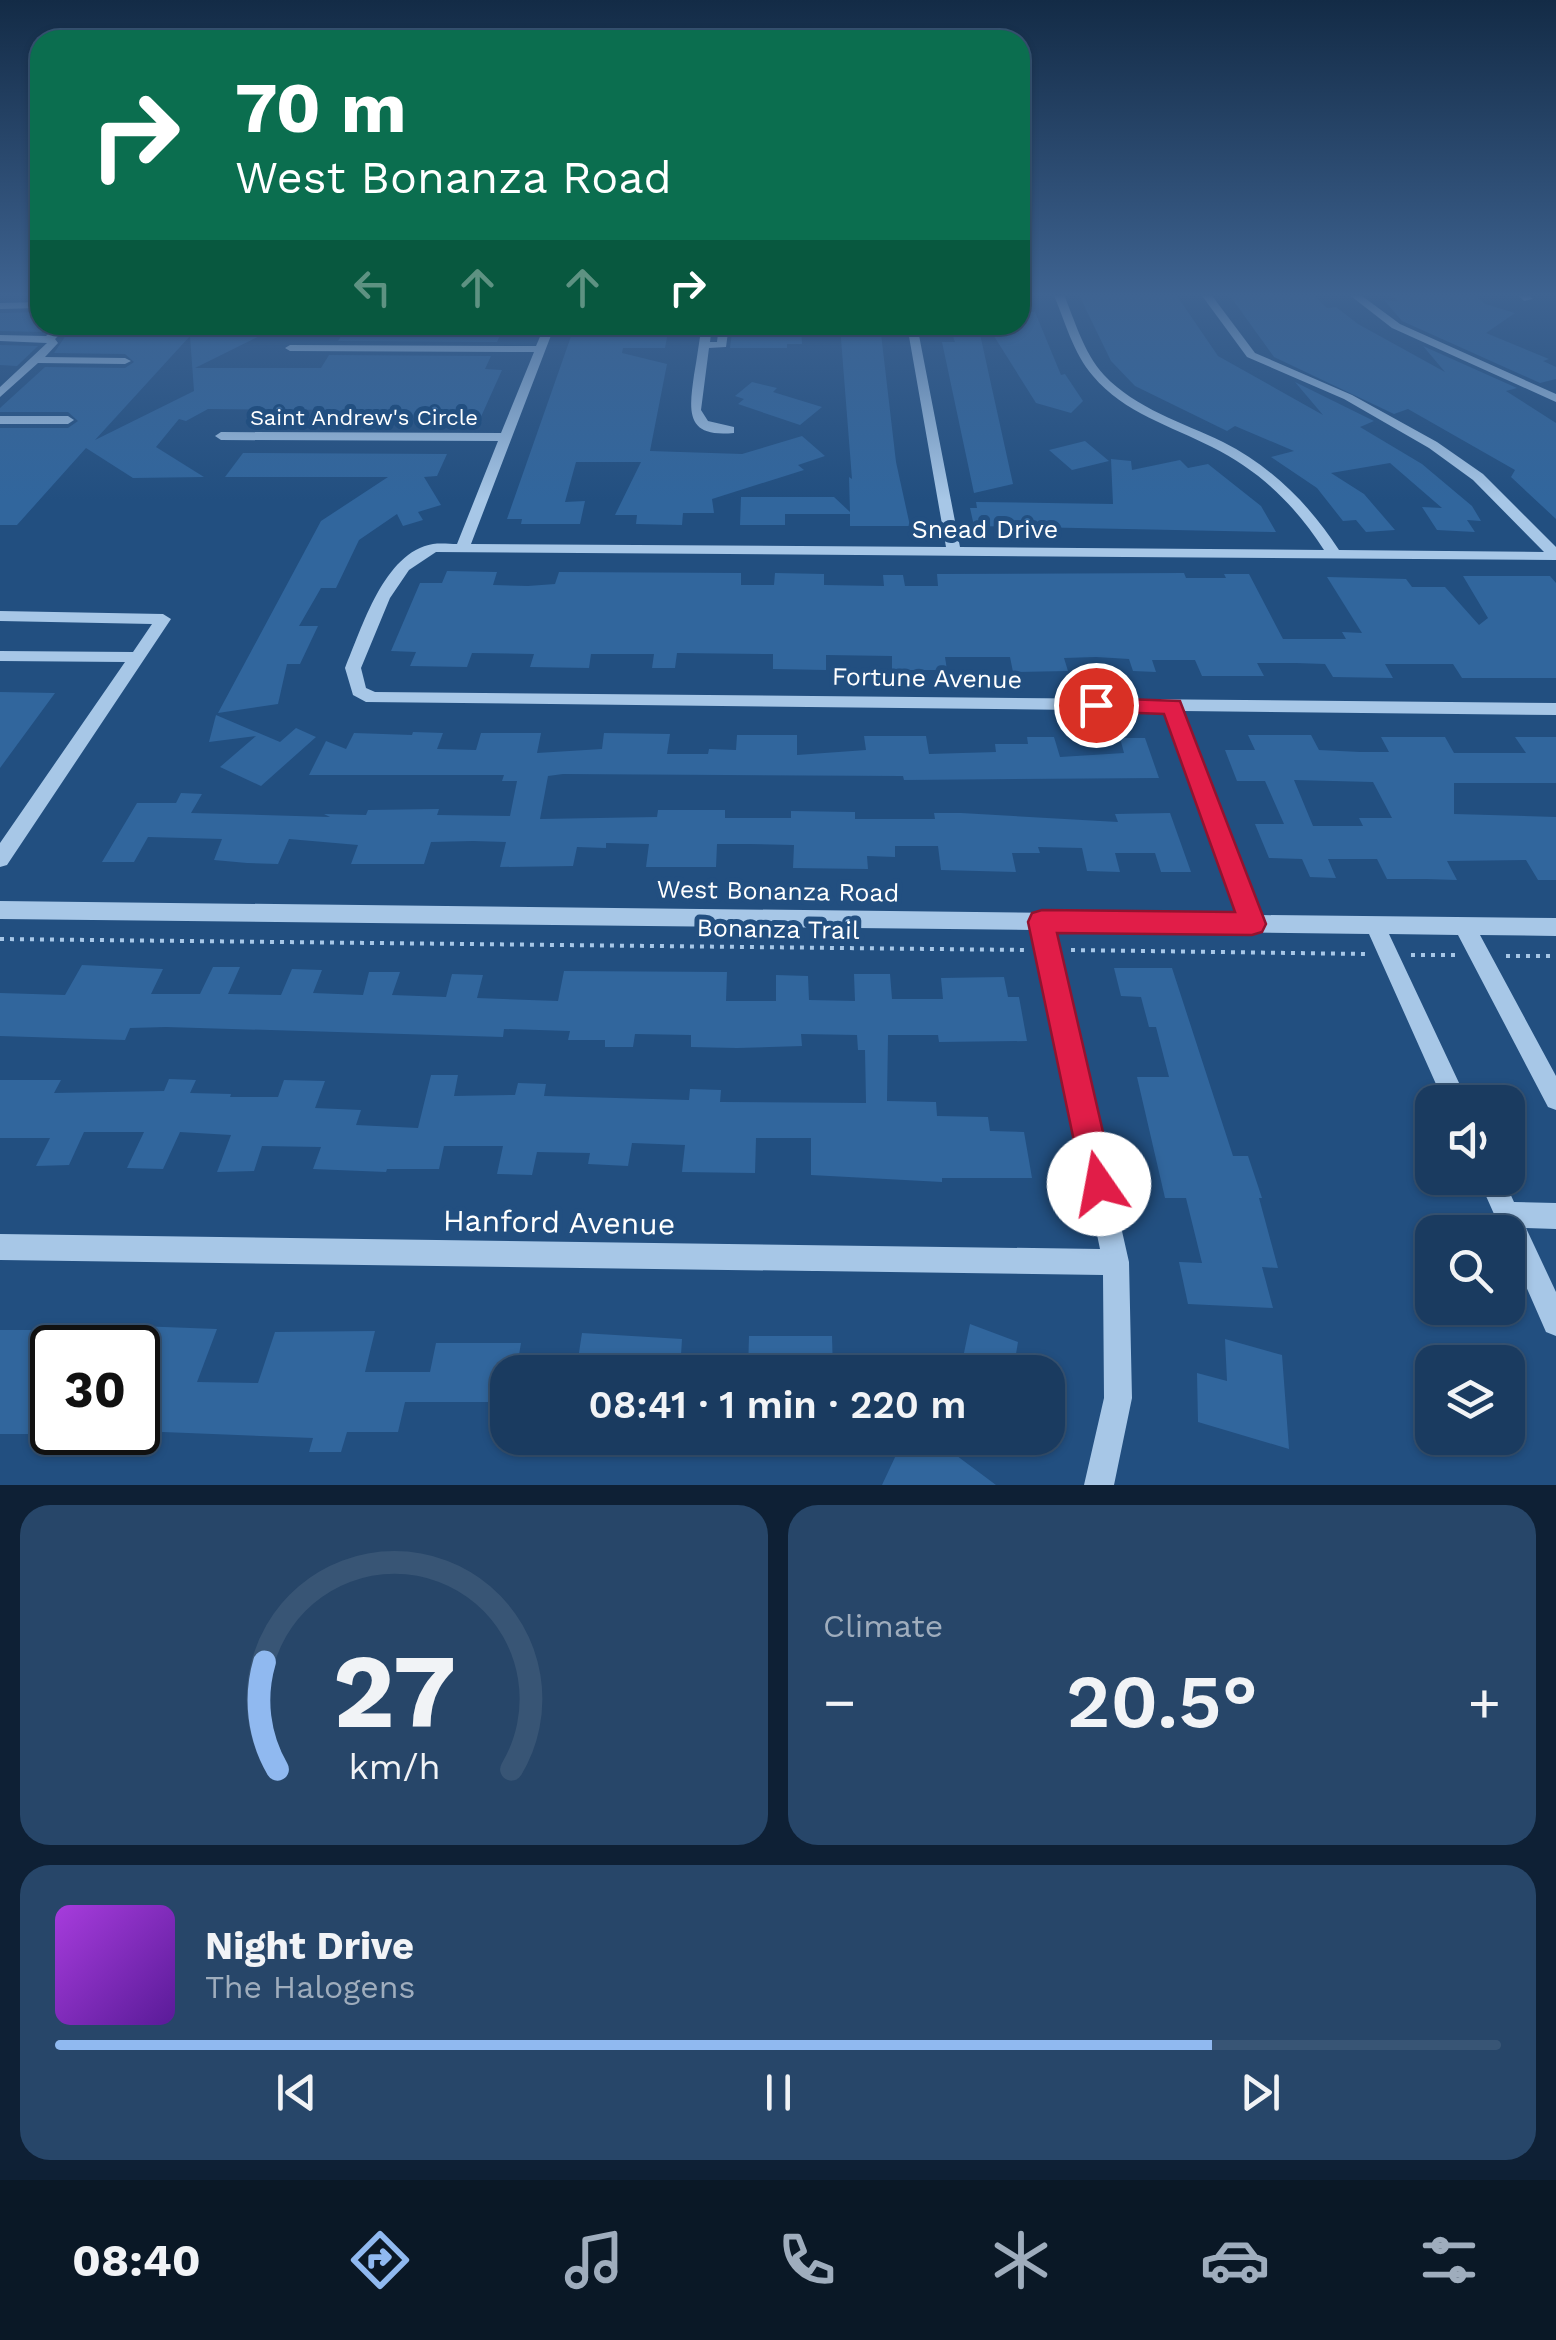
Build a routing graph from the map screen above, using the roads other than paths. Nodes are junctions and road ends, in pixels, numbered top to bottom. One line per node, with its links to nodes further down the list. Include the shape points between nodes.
1 (35, 362): 9 (street)
2 (536, 362): 16 (street)
3 (702, 362): 14 (street, via 697,420)
4 (919, 362): 18 (street)
5 (1088, 362): 19 (street, via 1126,399 1270,477 1315,522)
6 (1267, 362): 20 (street, via 1433,445 1478,477)
7 (1477, 362): 11 (street)
8 (0, 373): 9 (street)
9 (22, 374): 10 (street)
10 (0, 393)
11 (1556, 398)
12 (0, 420): 13 (street)
13 (68, 420)
14 (730, 430)
15 (221, 436): 16 (street, Saint Andrew's Circle)
16 (506, 437): 17 (street)
17 (463, 547): 18 (street, Snead Drive); 24 (street, Snead Drive, via 415,554 398,570 352,668)
18 (954, 551): 19 (street, Snead Drive)
19 (1334, 554): 20 (street, Snead Drive)
20 (1556, 556)
21 (0, 616): 23 (street, via 163,619)
22 (0, 656): 23 (street)
23 (138, 657): 27 (street)
24 (359, 691): 25 (street, Fortune Avenue, via 372,698)
25 (1172, 706): 26 (street, Fortune Avenue); 30 (street)
26 (1556, 709)
27 (0, 859)
28 (0, 910): 29 (street, West Bonanza Road)
29 (1042, 922): 30 (street, West Bonanza Road); 42 (street)
30 (1252, 924): 31 (street, West Bonanza Road)
31 (1375, 925): 32 (street, West Bonanza Road); 34 (street)
32 (1464, 926): 33 (street, West Bonanza Road); 35 (street)
33 (1556, 927)
34 (1448, 1085)
35 (1556, 1099)
36 (1498, 1195): 37 (street)
37 (1507, 1215)
38 (1525, 1215): 39 (street)
39 (1556, 1216)
40 (0, 1247): 42 (street, Hanford Avenue)
41 (1525, 1254): 43 (street)
42 (1116, 1262): 44 (street, via 1118,1398)
43 (1556, 1322)
44 (1099, 1485)

